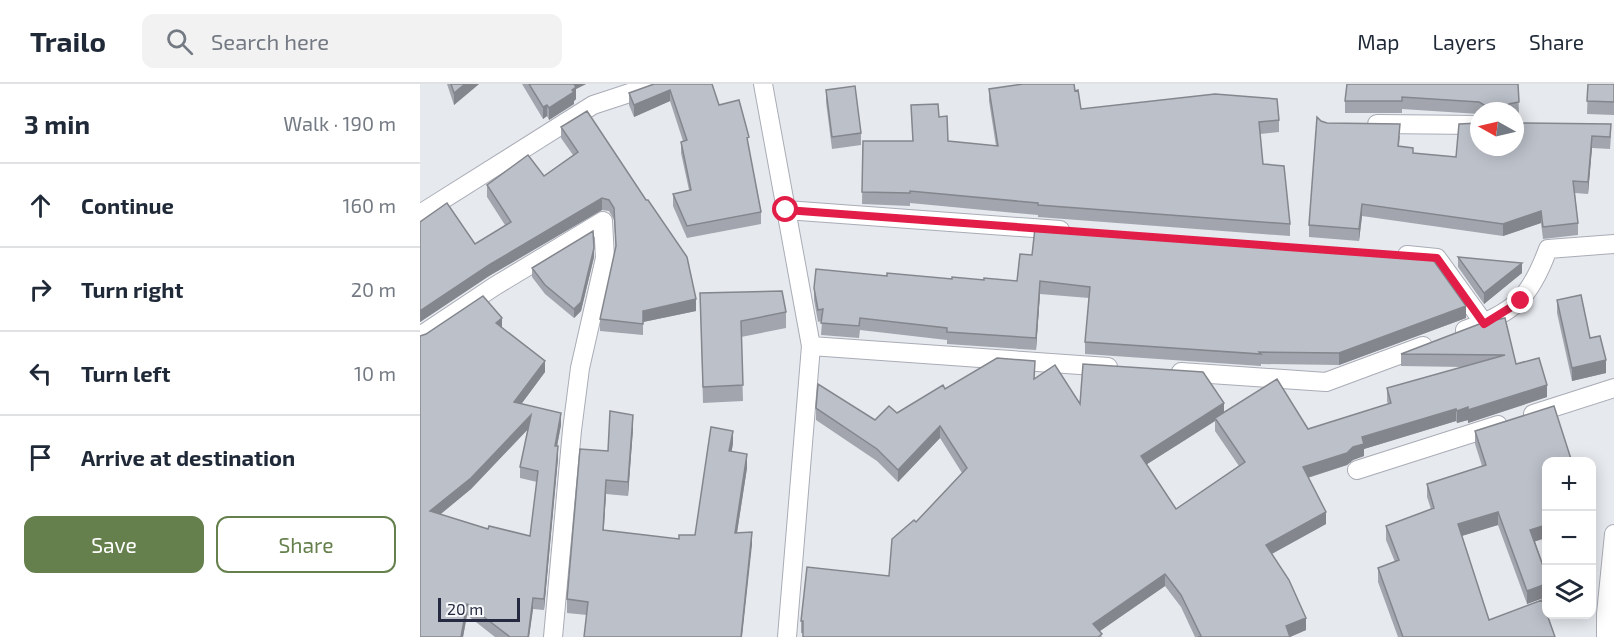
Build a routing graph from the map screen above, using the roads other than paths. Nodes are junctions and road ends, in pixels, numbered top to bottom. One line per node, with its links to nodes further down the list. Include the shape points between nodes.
1 (657, 84): 6 (street, via 593,105)
2 (763, 84): 5 (street)
3 (1362, 124): 4 (street)
4 (1470, 125)
5 (786, 210): 7 (street); 12 (street)
6 (420, 214)
7 (1082, 232)
8 (1614, 244): 10 (street, via 1548,249 1538,275 1521,301)
9 (1390, 254): 10 (street, via 1437,258)
10 (1484, 324): 14 (street, via 1326,382)
11 (420, 336): 19 (street, via 603,221 605,258 580,368)
12 (811, 346): 13 (street); 20 (street)
13 (1124, 368)
14 (1160, 370)
15 (1614, 388): 16 (street)
16 (1357, 470)
17 (1614, 534): 18 (street)
18 (1610, 612): 21 (street)
19 (553, 637)
20 (787, 637)
21 (1606, 637)

